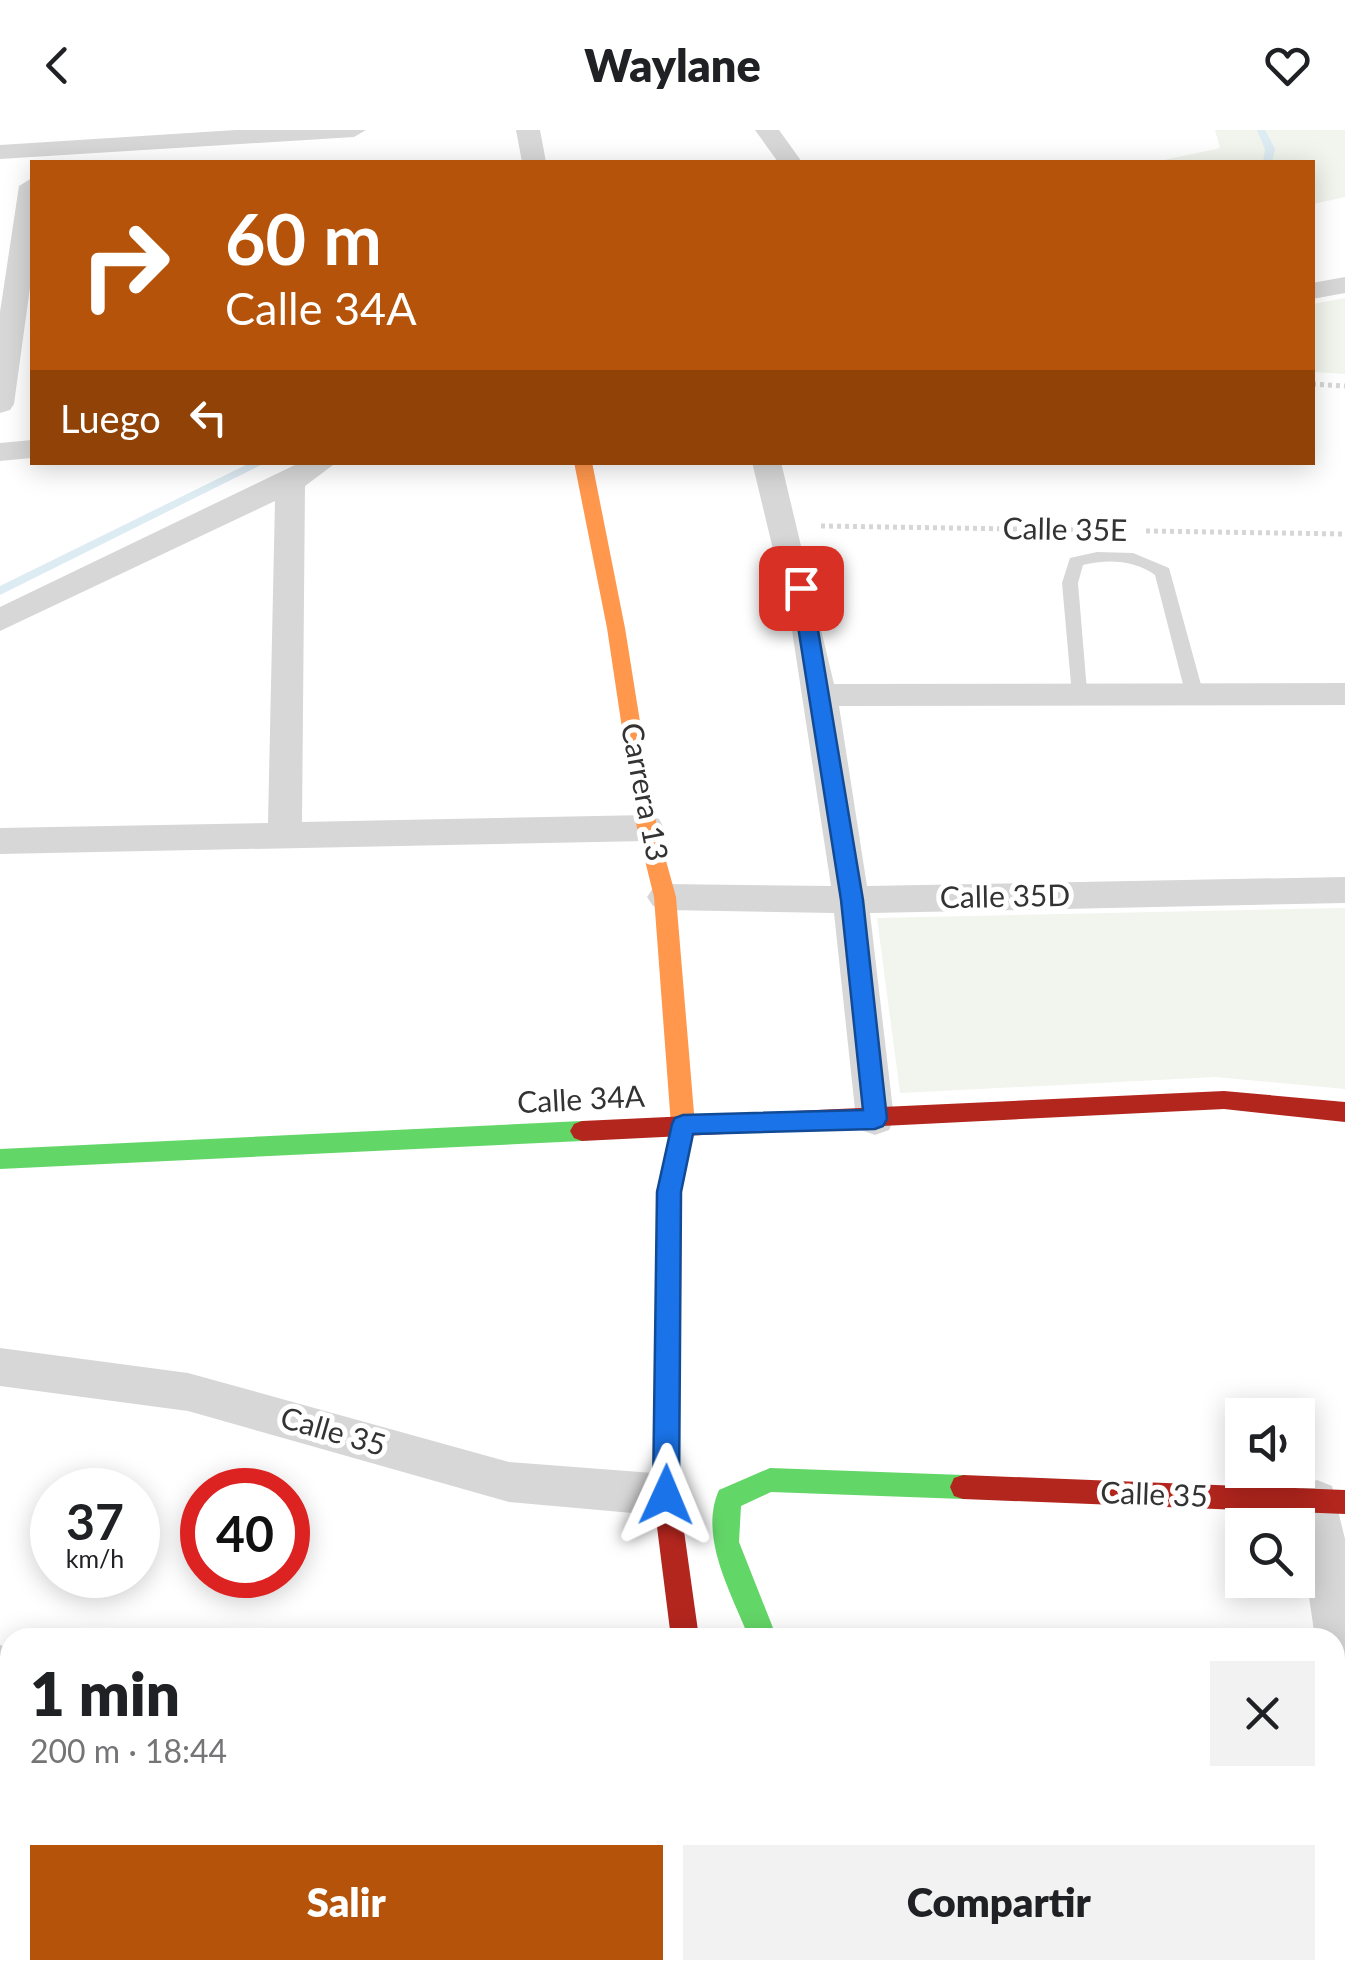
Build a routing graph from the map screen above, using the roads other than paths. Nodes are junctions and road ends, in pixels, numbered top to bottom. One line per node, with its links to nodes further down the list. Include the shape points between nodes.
1 (354, 130): 5 (street)
2 (528, 130): 7 (street)
3 (766, 130): 8 (street)
4 (40, 147): 5 (street); 6 (street)
5 (230, 151)
6 (0, 152)
7 (534, 160)
8 (788, 160)
9 (30, 200): 12 (street)
10 (1345, 285): 11 (street)
11 (1315, 290)
12 (0, 404)
13 (30, 449): 14 (street)
14 (0, 452)
15 (318, 465): 18 (street)
16 (584, 465): 24 (street, Carrera 13)
17 (767, 465): 23 (street, via 801,588)
18 (290, 482): 19 (street); 25 (street)
19 (0, 620)
20 (1078, 691): 21 (street); 21 (lane, via 1070,582 1076,562 1101,557 1144,562 1163,572); 23 (street)
21 (1194, 692): 22 (street)
22 (1345, 694)
23 (820, 695): 29 (street)
24 (647, 828): 25 (street); 28 (street, Carrera 13)
25 (285, 835): 26 (street)
26 (0, 841)
27 (1345, 890): 29 (street, Calle 35D)
28 (665, 897): 29 (street, Calle 35D); 32 (street, Carrera 13)
29 (852, 900): 31 (street)
30 (1345, 1112): 31 (street, Calle 34A, via 1224,1100)
31 (875, 1119): 32 (street, Calle 34A)
32 (683, 1124): 33 (street, Calle 34A); 35 (street, Carrera 13, via 669,1192)
33 (0, 1159)
34 (0, 1366): 35 (street, Calle 35, via 188,1392 508,1482)
35 (666, 1495): 37 (street, Carrera 13)
36 (1331, 1501): 38 (street, Calle 35, via 770,1480 728,1499 726,1542); 39 (street)
37 (684, 1628)
38 (759, 1628)
39 (1341, 1628)

